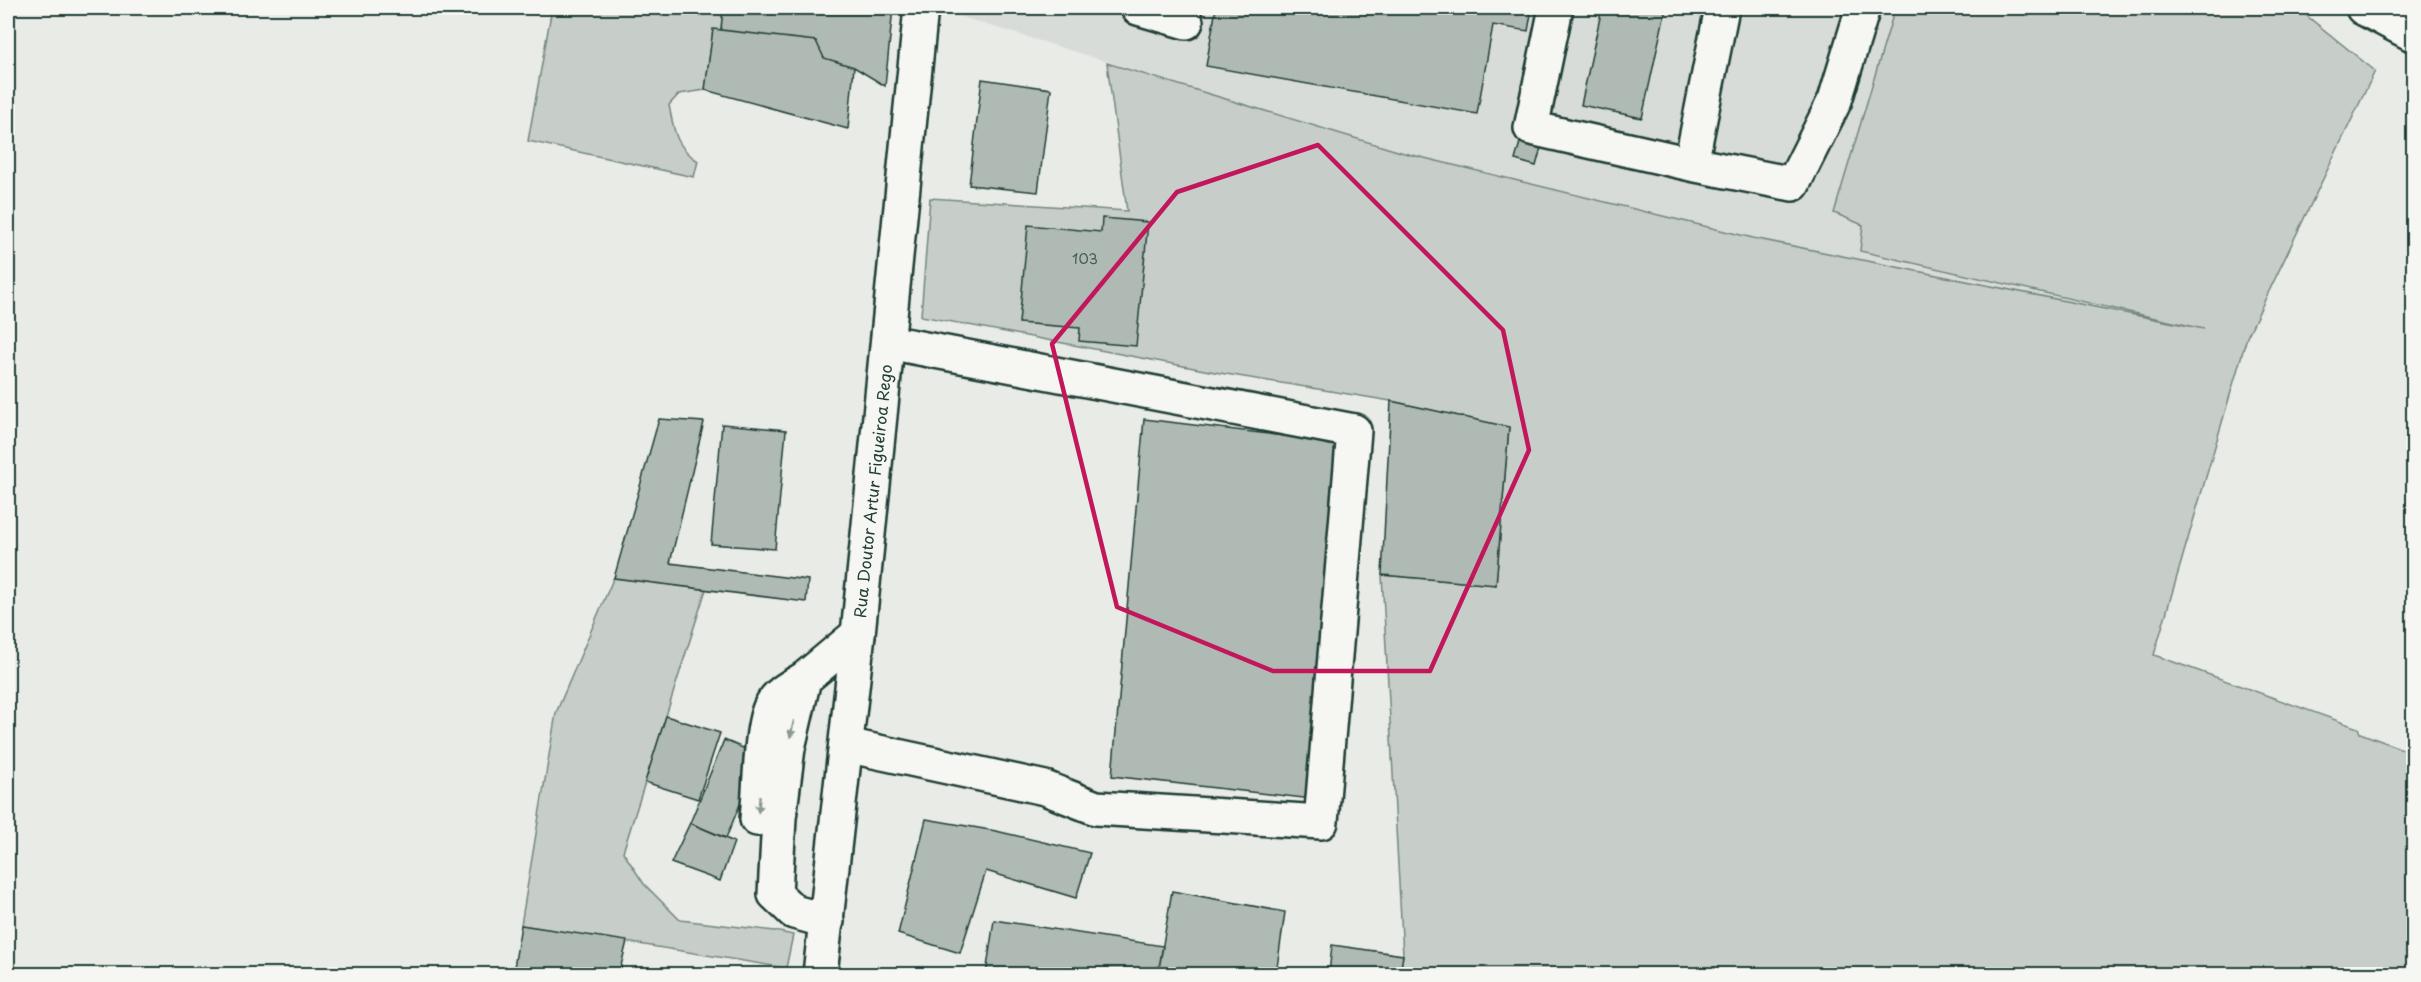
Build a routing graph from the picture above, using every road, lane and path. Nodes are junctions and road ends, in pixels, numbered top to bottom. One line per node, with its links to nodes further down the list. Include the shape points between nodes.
1 (921, 8): 10 (main road, Rua Doutor Artur Figueiroa Rego)
2 (1138, 8): 7 (main road)
3 (1556, 8): 9 (main road, via 1531,128)
4 (1722, 8): 9 (main road)
5 (1863, 8): 9 (main road, via 1835,100 1793,184)
6 (2363, 8): 8 (main road)
7 (1186, 22)
8 (2414, 35)
9 (1691, 164)
10 (888, 342): 11 (main road, Rua Doutor Artur Figueiroa Rego); 12 (main road, via 1354,431 1321,822 1096,808 1045,788)
11 (858, 634): 12 (main road, Rua Doutor Artur Figueiroa Rego); 13 (main road, one-way to 13, via 804,679 788,748 779,818 776,894 794,912)
12 (846, 745): 13 (main road, Rua Doutor Artur Figueiroa Rego)
13 (827, 921): 14 (main road, Rua Doutor Artur Figueiroa Rego)
14 (820, 975)

